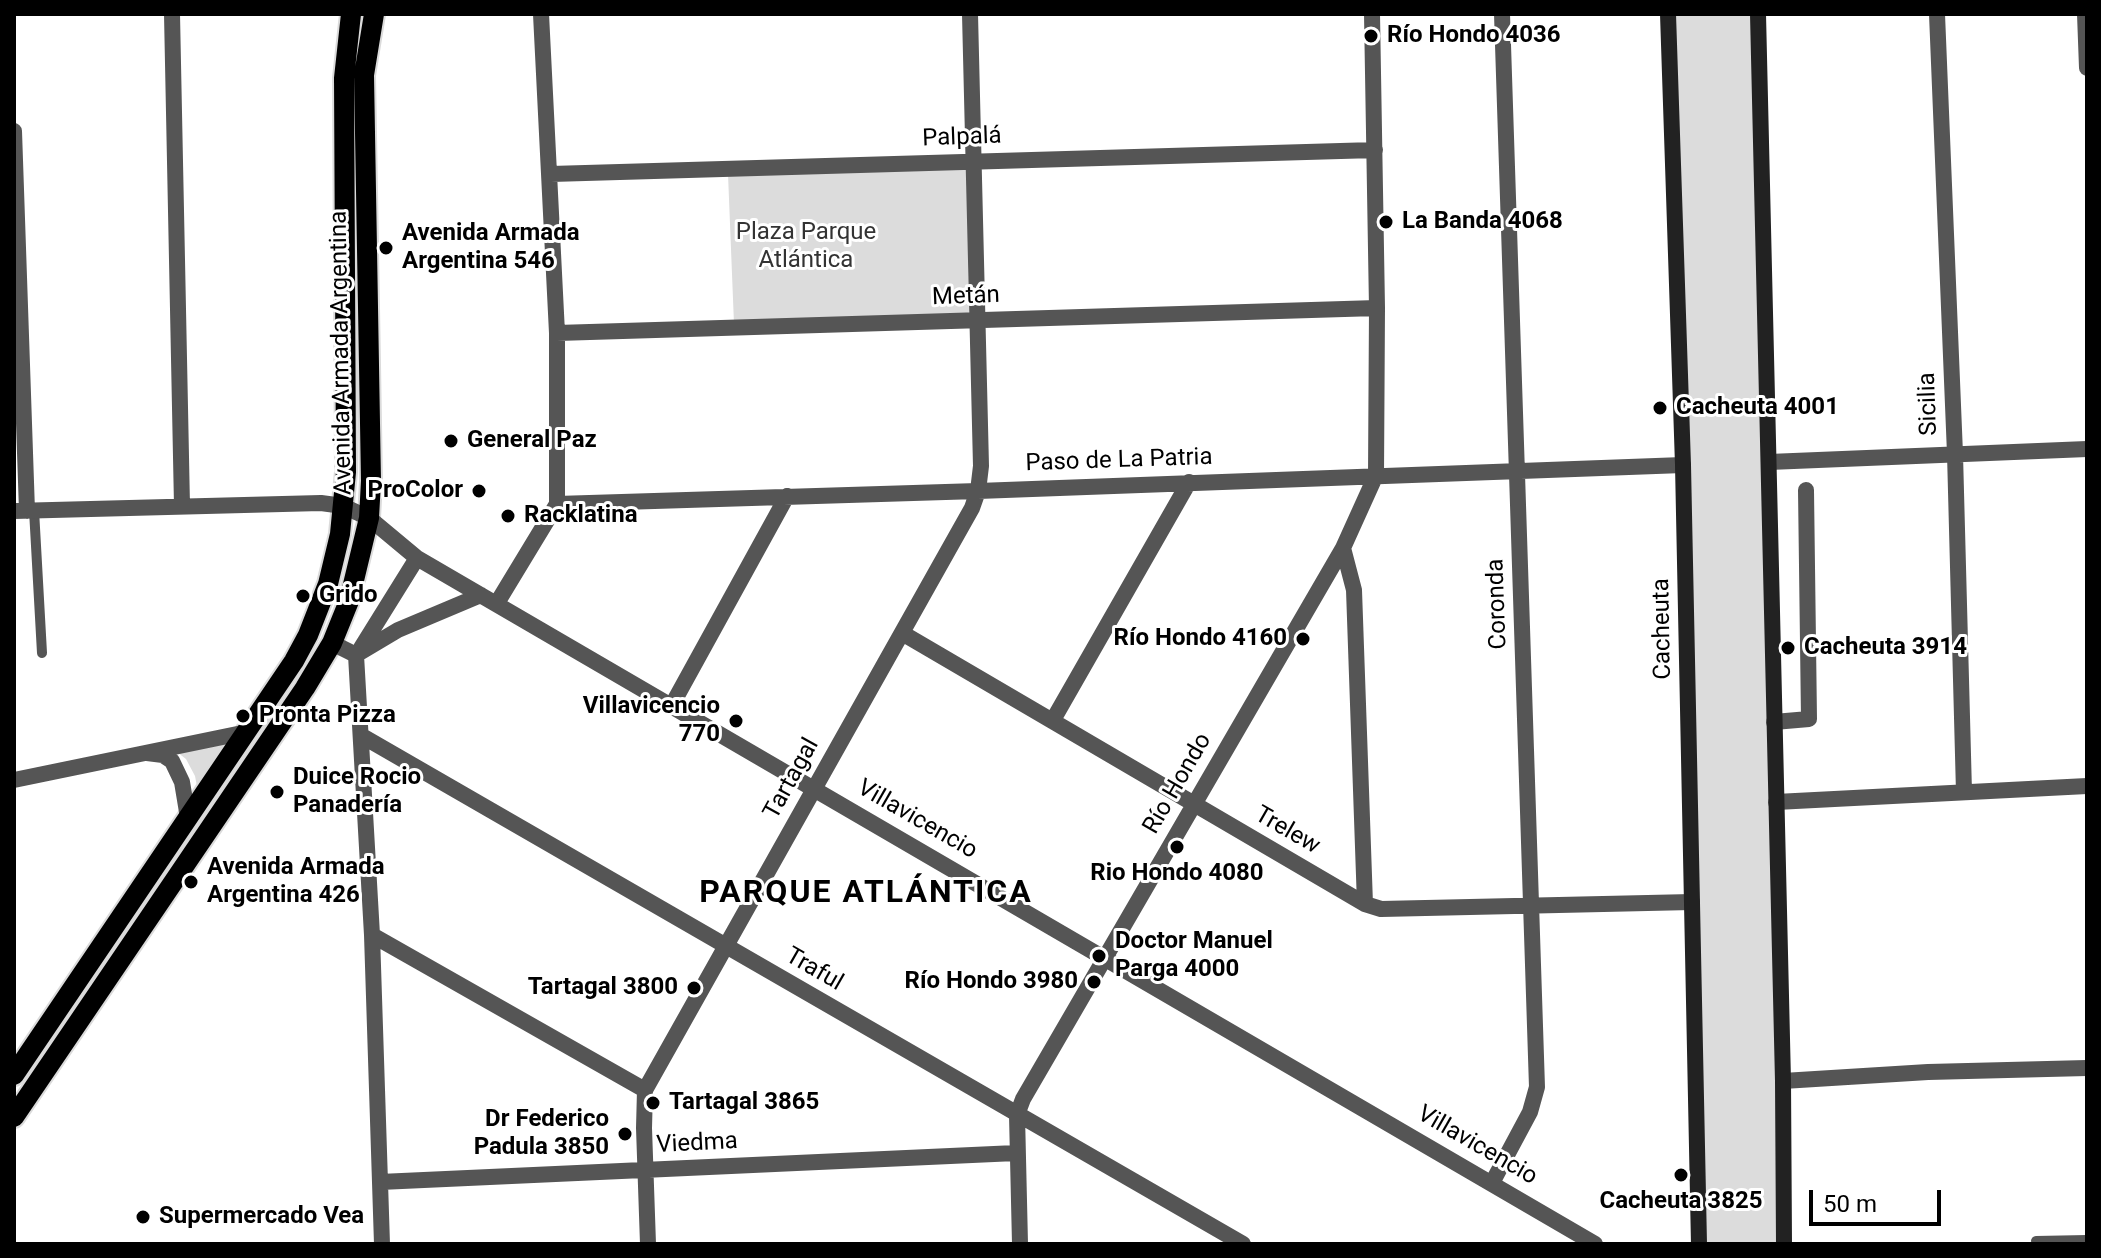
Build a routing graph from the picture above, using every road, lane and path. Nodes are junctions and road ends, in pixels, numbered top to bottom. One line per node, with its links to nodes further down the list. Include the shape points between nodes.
1 (172, 14): 31 (street)
2 (351, 14): 32 (main road, Avenida Armada Argentina, via 344,78)
3 (374, 14): 34 (main road, Avenida Armada Argentina, via 364,75)
4 (541, 14): 16 (street)
5 (970, 14): 15 (street)
6 (1372, 14): 14 (street)
7 (1502, 14): 24 (street, Coronda)
8 (1668, 14): 23 (street, Cacheuta)
9 (1758, 14): 22 (street)
10 (1937, 14): 21 (street, Sicilia)
11 (2085, 14): 12 (street)
12 (2087, 68)
13 (14, 131): 33 (street)
14 (1375, 150): 15 (street, Palpalá); 17 (street)
15 (973, 162): 16 (street, Palpalá); 18 (street)
16 (551, 174): 19 (street)
17 (1377, 308): 18 (street, Metán); 25 (street)
18 (977, 321): 19 (street, Metán); 28 (street)
19 (557, 333): 30 (street)
20 (2087, 449): 21 (street)
21 (1955, 454): 22 (street); 52 (street, Sicilia)
22 (1769, 462): 45 (street)
23 (1683, 465): 24 (street, Paso de La Patria); 56 (street, Cacheuta)
24 (1517, 471): 25 (street, Paso de La Patria); 58 (street, Coronda)
25 (1376, 475): 26 (street, Paso de La Patria); 35 (street, Río Hondo)
26 (1189, 482): 28 (street, Paso de La Patria); 44 (street)
27 (1806, 490): 45 (street, via 1809,719)
28 (978, 491): 29 (street, Paso de La Patria); 39 (street, Tartagal)
29 (787, 496): 30 (street, Paso de La Patria); 43 (street)
30 (557, 504): 38 (street)
31 (182, 506): 32 (street); 33 (street)
32 (343, 506): 34 (street, Villavicencio); 46 (main road, Avenida Armada Argentina, via 319,610 294,661)
33 (25, 511): 41 (lane)
34 (369, 518): 36 (street, Villavicencio); 40 (main road, Avenida Armada Argentina, via 349,601)
35 (1343, 548): 54 (street, Río Hondo); 57 (street, via 1354,590)
36 (417, 558): 37 (street, Villavicencio); 42 (street)
37 (481, 595): 38 (street, Villavicencio); 42 (street, via 398,630)
38 (497, 603): 43 (street, Villavicencio)
39 (902, 633): 44 (street, Trelew); 51 (street, Tartagal)
40 (332, 643): 42 (street); 67 (main road, Avenida Armada Argentina)
41 (42, 653)
42 (356, 655): 47 (street)
43 (672, 705): 51 (street, Villavicencio)
44 (1053, 720): 54 (street, Trelew)
45 (1774, 722): 53 (street)
46 (247, 732): 48 (street); 55 (main road, Avenida Armada Argentina)
47 (362, 736): 59 (street); 60 (street, Traful)
48 (142, 752): 49 (street); 55 (street, via 172,761)
49 (14, 780)
50 (2087, 786): 52 (street)
51 (815, 788): 60 (street, Tartagal); 61 (street, Villavicencio)
52 (1964, 792): 53 (street)
53 (1776, 802): 64 (street)
54 (1194, 804): 57 (street, Trelew); 61 (street, Río Hondo)
55 (188, 818): 63 (main road, Avenida Armada Argentina)
56 (1692, 902): 58 (street, Trelew); 79 (street, Cacheuta)
57 (1365, 904): 58 (street, Trelew, via 1381,909)
58 (1531, 906): 71 (street, Coronda, via 1536,1099)
59 (372, 935): 65 (street); 70 (street)
60 (726, 946): 65 (street, Tartagal); 66 (street, Traful)
61 (1107, 958): 66 (street, Río Hondo); 71 (street, Villavicencio)
62 (2087, 1068): 64 (street)
63 (14, 1075)
64 (1783, 1081): 80 (street)
65 (645, 1090): 69 (street)
66 (1017, 1115): 68 (street); 77 (street, Traful)
67 (14, 1117)
68 (1016, 1153): 69 (street, Viedma); 76 (street)
69 (645, 1171): 70 (street, Viedma); 75 (street)
70 (380, 1182): 74 (street)
71 (1492, 1183): 78 (street, Villavicencio)
72 (2087, 1240): 73 (lane)
73 (2036, 1241)
74 (382, 1244)
75 (648, 1244)
76 (1020, 1244)
77 (1243, 1244)
78 (1595, 1244)
79 (1699, 1244)
80 (1784, 1244)

